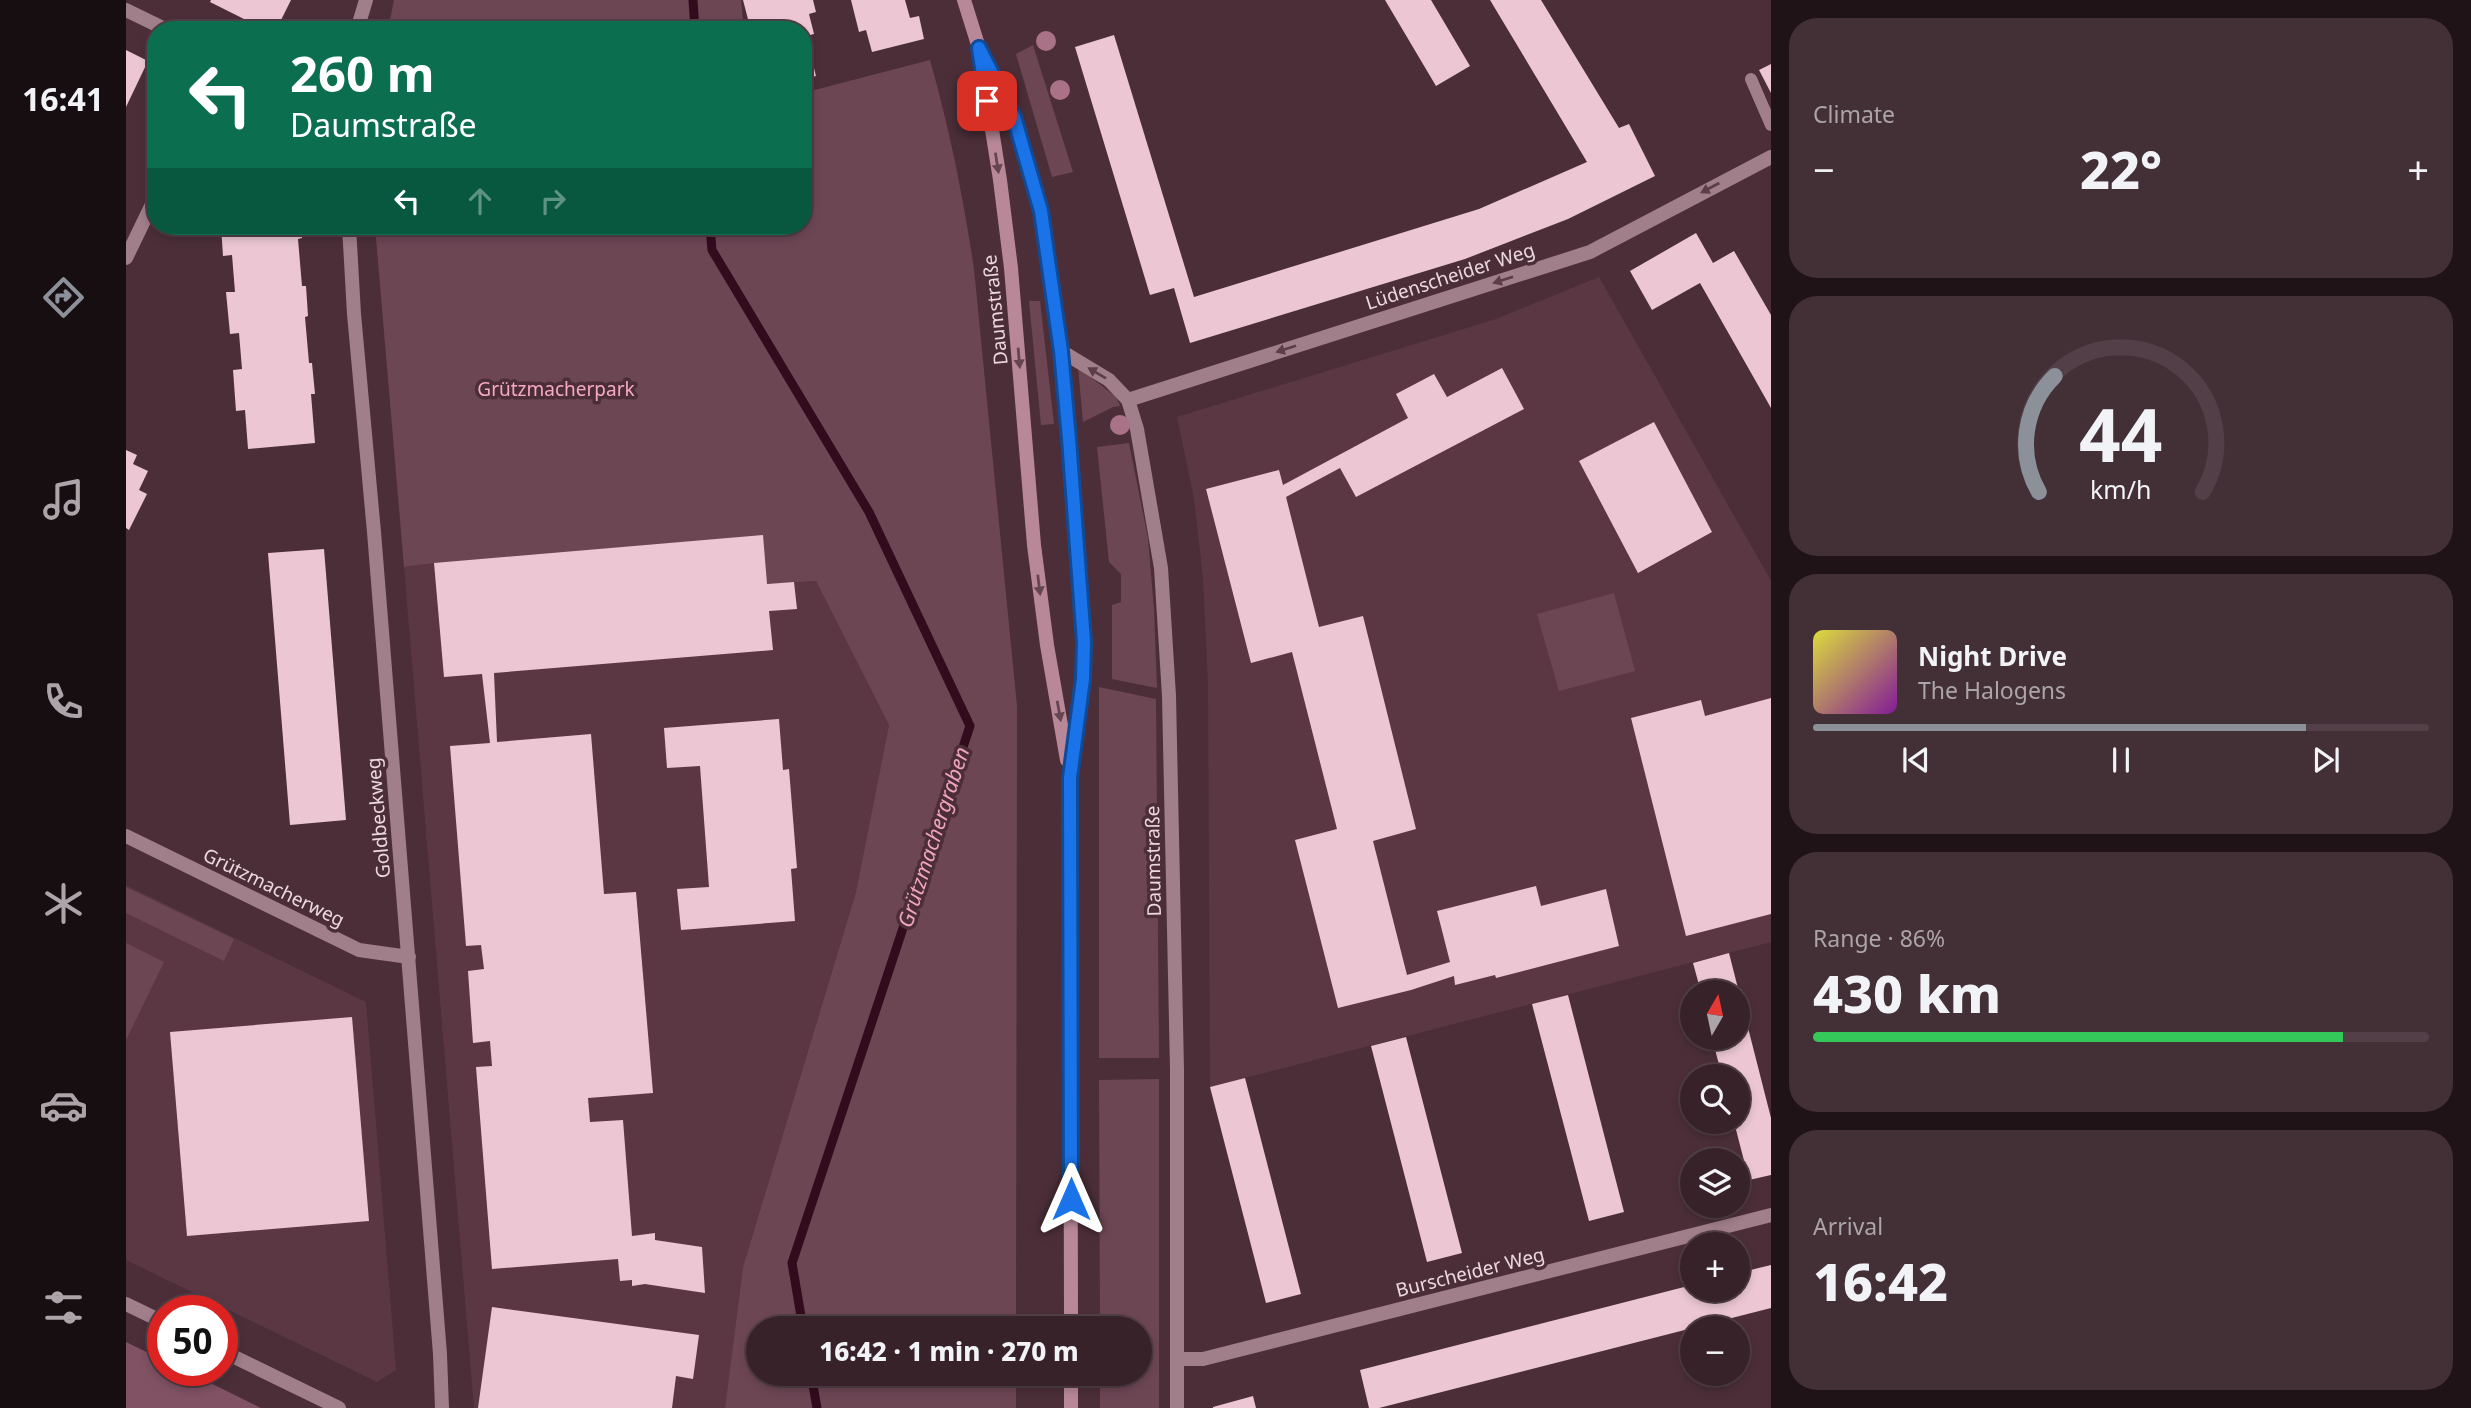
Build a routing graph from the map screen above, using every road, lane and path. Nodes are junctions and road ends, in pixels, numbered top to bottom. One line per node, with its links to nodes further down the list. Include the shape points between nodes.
1 (366, 0): 5 (street)
2 (964, 0): 6 (main road, Daumstraße)
3 (126, 10): 4 (street)
4 (149, 21)
5 (360, 21)
6 (979, 48): 13 (main road, Daumstraße, via 1014,117 1041,211); 15 (main road, Daumstraße, one-way to 15, via 1011,268 1034,545)
7 (1751, 79): 8 (lane)
8 (1771, 125)
9 (1771, 157): 14 (street, Lüdenscheider Weg, one-way to 14, via 1590,252)
10 (147, 215): 12 (street)
11 (350, 235): 17 (street, Goldbeckweg)
12 (126, 258)
13 (1061, 351): 14 (street, one-way to 13, via 1109,380); 15 (main road, Daumstraße, via 1084,642)
14 (1128, 400): 23 (street, Daumstraße, via 1161,568 1169,696)
15 (1070, 778): 21 (main road, Daumstraße)
16 (126, 836): 17 (street, Grützmacherweg, via 359,950)
17 (409, 957): 26 (street, Goldbeckweg)
18 (1771, 1215): 23 (street, Burscheider Weg, via 1203,1359)
19 (126, 1304): 20 (street)
20 (147, 1314)
21 (1071, 1316)
22 (238, 1359): 25 (street)
23 (1177, 1359): 28 (street, Daumstraße)
24 (1071, 1386): 27 (main road)
25 (339, 1408)
26 (442, 1408)
27 (1071, 1408)
28 (1177, 1408)

